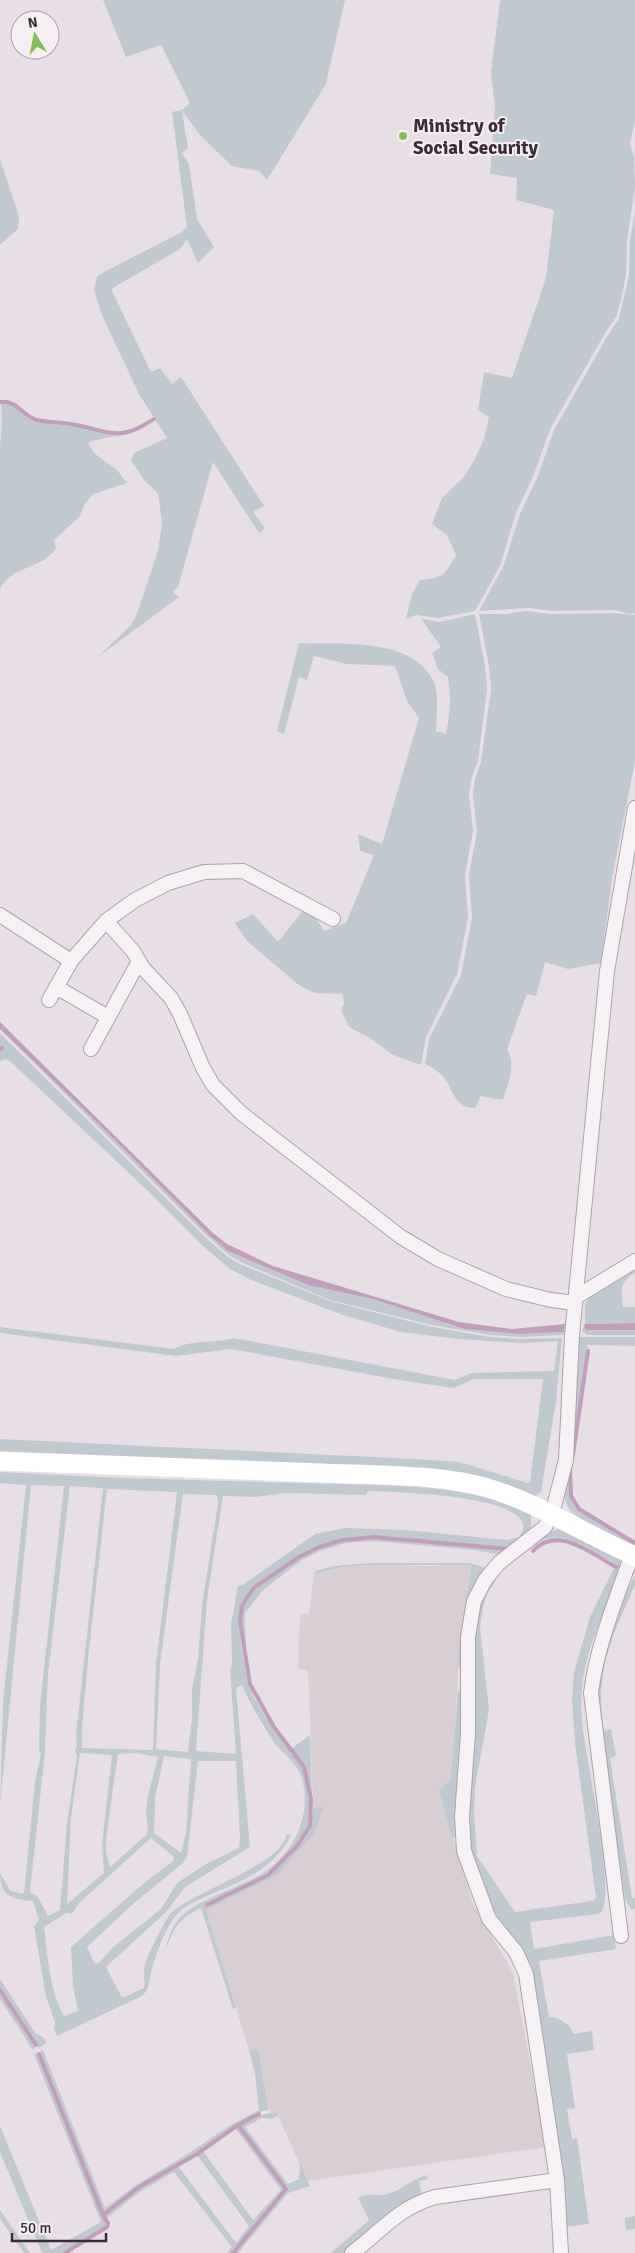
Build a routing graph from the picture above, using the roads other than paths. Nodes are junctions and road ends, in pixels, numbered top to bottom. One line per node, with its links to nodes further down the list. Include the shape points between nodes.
1 (635, 808): 10 (street, via 608,971)
2 (0, 915): 5 (street)
3 (333, 920): 4 (street, via 243,871 204,872 168,883 135,900)
4 (106, 921): 5 (street); 6 (street)
5 (71, 960): 7 (street, via 53,993)
6 (139, 961): 7 (street); 10 (street, via 171,998 202,1068 213,1085 241,1113 366,1211 401,1237 506,1289 551,1300)
7 (108, 1017): 8 (street)
8 (91, 1049)
9 (635, 1261): 10 (street)
10 (576, 1300): 12 (street, via 566,1460)
11 (0, 1461): 12 (main road, via 432,1479 491,1489)
12 (552, 1514): 13 (main road); 15 (street, via 545,1527 499,1564 485,1580 474,1601 468,1637 468,1733 462,1817 464,1851 478,1894 489,1919 516,1952 526,1974)
13 (633, 1555): 14 (street, via 602,1642 591,1693)
14 (621, 1936)
15 (557, 2180): 16 (street, via 435,2197 416,2203 393,2217); 17 (street)
16 (352, 2253)
17 (561, 2253)

